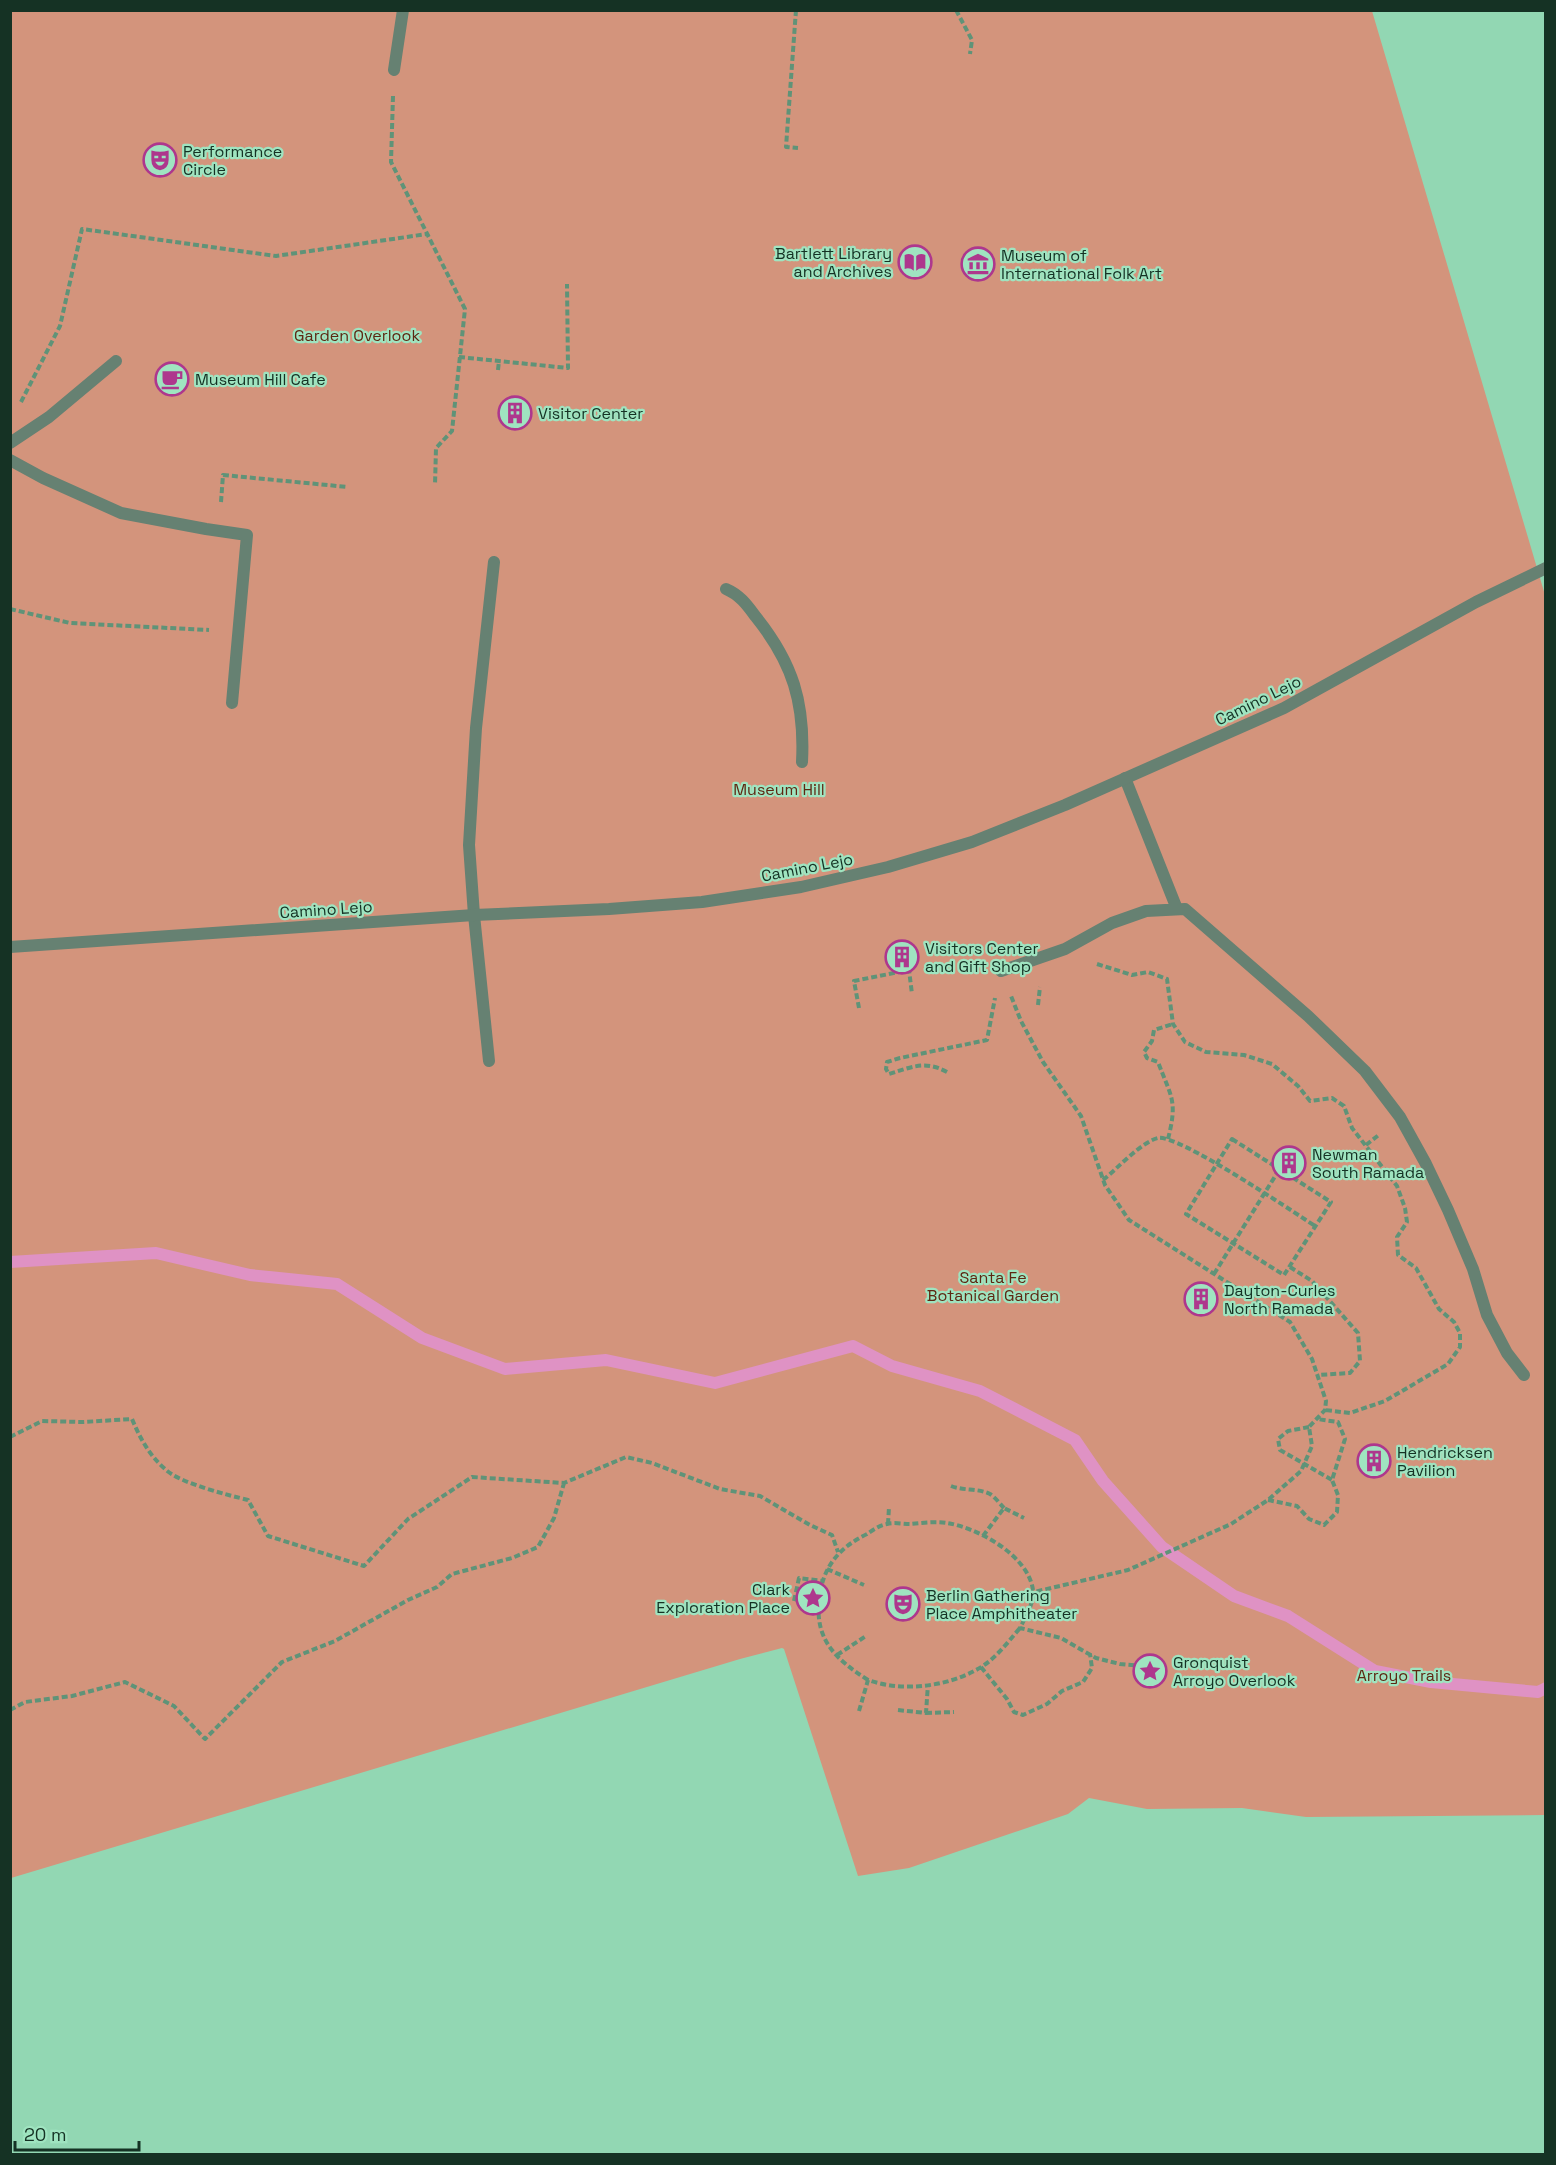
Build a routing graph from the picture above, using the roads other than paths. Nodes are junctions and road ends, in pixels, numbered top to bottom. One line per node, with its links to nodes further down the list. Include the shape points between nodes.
1 (403, 10): 2 (street)
2 (394, 70)
3 (116, 361): 4 (street, via 49,417)
4 (10, 442)
5 (10, 460): 9 (street, via 121,513 248,535)
6 (494, 562): 13 (street, via 474,752 469,845)
7 (1545, 568): 11 (street, Camino Lejo, via 1284,708)
8 (726, 589): 10 (street, via 737,594 752,611 787,661 800,713)
9 (232, 703)
10 (802, 762)
11 (1125, 778): 12 (street); 13 (street, Camino Lejo, via 972,842 801,888 702,902)
12 (1178, 909): 15 (street, via 1146,911 1112,923 1065,949); 17 (street, via 1185,909 1308,1016 1365,1071 1400,1117 1448,1210 1488,1315 1507,1353)
13 (474, 915): 14 (street, Camino Lejo); 16 (street)
14 (10, 947)
15 (1000, 971)
16 (489, 1061)
17 (1524, 1375)

